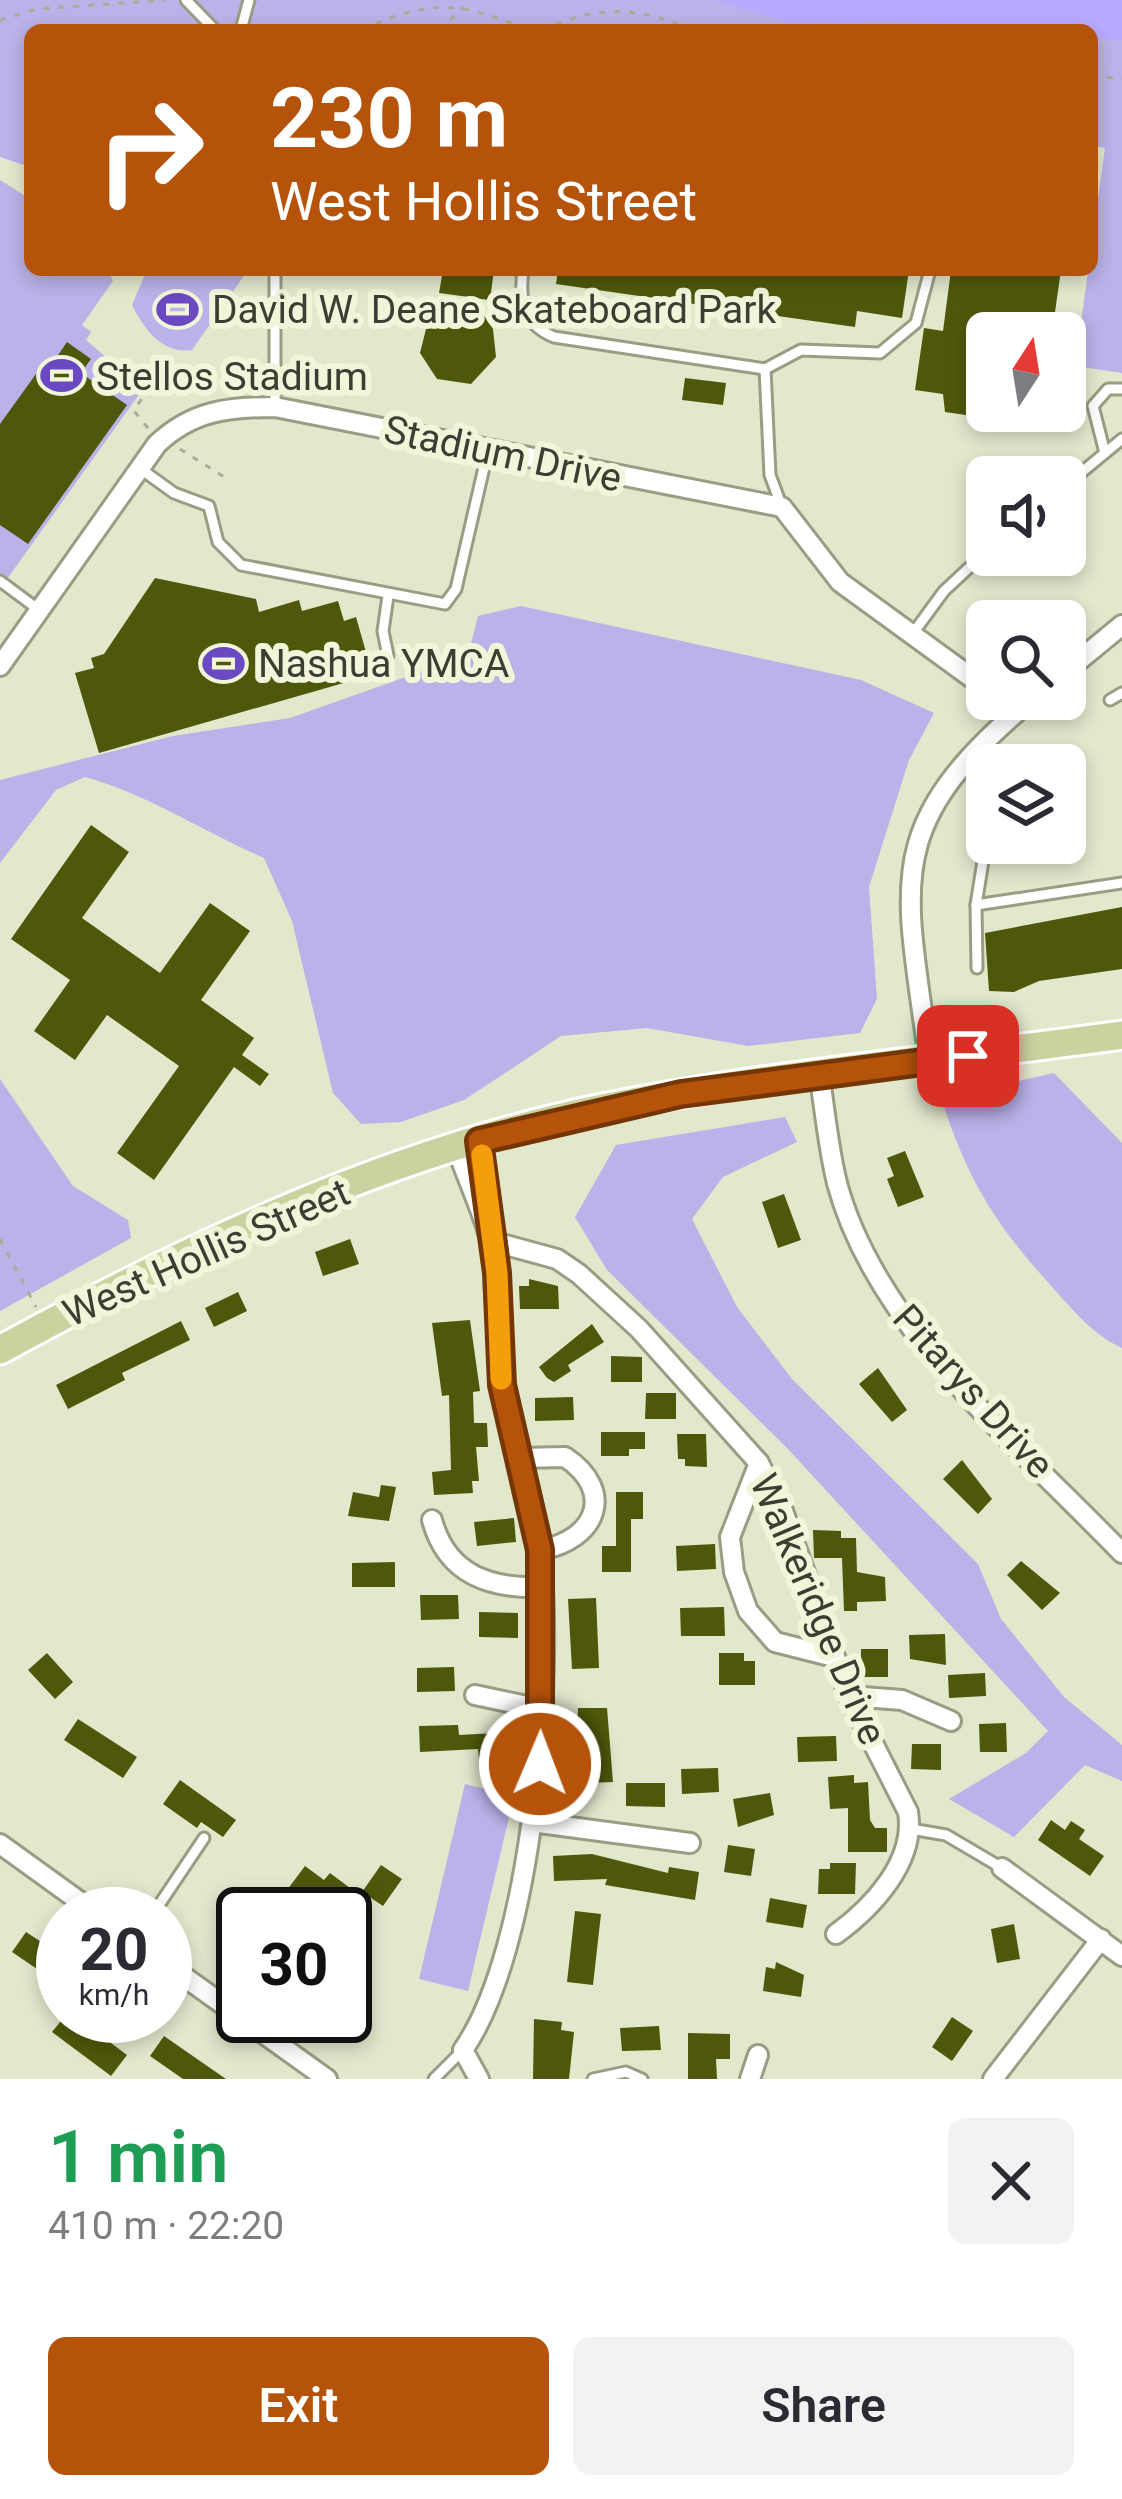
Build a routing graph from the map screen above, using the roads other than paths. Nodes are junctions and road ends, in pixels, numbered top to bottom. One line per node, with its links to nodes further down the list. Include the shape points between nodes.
1 (186, 0): 2 (lane)
2 (209, 24)
3 (274, 276): 8 (lane)
4 (523, 276): 6 (lane, via 523,309 554,337)
5 (929, 276): 6 (lane, via 923,312 891,348 867,355 801,350)
6 (765, 369): 14 (lane, via 770,475)
7 (1122, 388): 11 (lane, via 1108,389 1093,406)
8 (274, 407): 10 (street, Stadium Drive); 12 (street, Stadium Drive, via 192,417)
9 (1122, 439): 11 (lane)
10 (488, 450): 14 (street, Stadium Drive); 17 (lane, via 452,598 445,604)
11 (1105, 453): 13 (lane)
12 (138, 467): 17 (lane, via 209,506 218,542 241,565); 18 (street, Stadium Drive)
13 (1086, 469)
14 (782, 507): 20 (street, via 832,574)
15 (966, 571): 20 (lane)
16 (0, 581): 18 (lane)
17 (388, 596): 22 (lane)
18 (39, 610): 23 (street, Stadium Drive)
19 (1122, 625): 21 (street)
20 (911, 636): 24 (street)
21 (1086, 655)
22 (388, 656)
23 (0, 666)
24 (966, 674)
25 (1122, 693): 26 (lane)
26 (1110, 700)
27 (1008, 720): 33 (street, via 941,788 914,855 911,923)
28 (983, 864): 30 (lane)
29 (1122, 883): 30 (lane)
30 (976, 905): 31 (lane)
31 (977, 968)
32 (1122, 1035): 33 (main road, West Hollis Street)
33 (929, 1061): 34 (main road, West Hollis Street)
34 (819, 1073): 35 (main road, West Hollis Street, via 596,1110); 42 (street, Pitarys Drive, via 837,1184 881,1285 932,1352)
35 (468, 1145): 36 (street); 37 (main road, West Hollis Street, via 240,1228)
36 (491, 1241): 38 (street, via 502,1385); 39 (street, Walkeridge Drive, via 557,1259 579,1274)
37 (0, 1351)
38 (519, 1458): 41 (street); 41 (street, via 565,1457 592,1498 583,1534)
39 (759, 1463): 44 (street, Walkeridge Drive); 44 (street, via 730,1537 748,1611 775,1642)
40 (432, 1520): 43 (street, via 448,1555 478,1580)
41 (540, 1550): 43 (street)
42 (1122, 1553)
43 (542, 1587): 47 (street)
44 (834, 1657): 46 (street, Walkeridge Drive)
45 (475, 1695): 47 (street)
46 (849, 1696): 48 (street, via 902,1700); 50 (street, Walkeridge Drive)
47 (541, 1708): 49 (street)
48 (951, 1721)
49 (532, 1822): 52 (street); 61 (street, via 492,1994)
50 (911, 1829): 54 (lane, via 946,1835); 57 (street, via 884,1887)
51 (204, 1838): 56 (lane)
52 (689, 1843)
53 (0, 1844): 55 (street)
54 (1002, 1868): 58 (street)
55 (60, 1887)
56 (171, 1887)
57 (836, 1934)
58 (1101, 1939): 59 (street); 69 (street)
59 (1122, 1956)
60 (192, 1982): 63 (street)
61 (463, 2050): 64 (lane); 65 (street)
62 (758, 2055): 68 (street)
63 (327, 2079)
64 (434, 2079)
65 (479, 2079)
66 (593, 2079): 67 (lane, via 626,2072)
67 (642, 2079)
68 (750, 2079)
69 (993, 2079)

